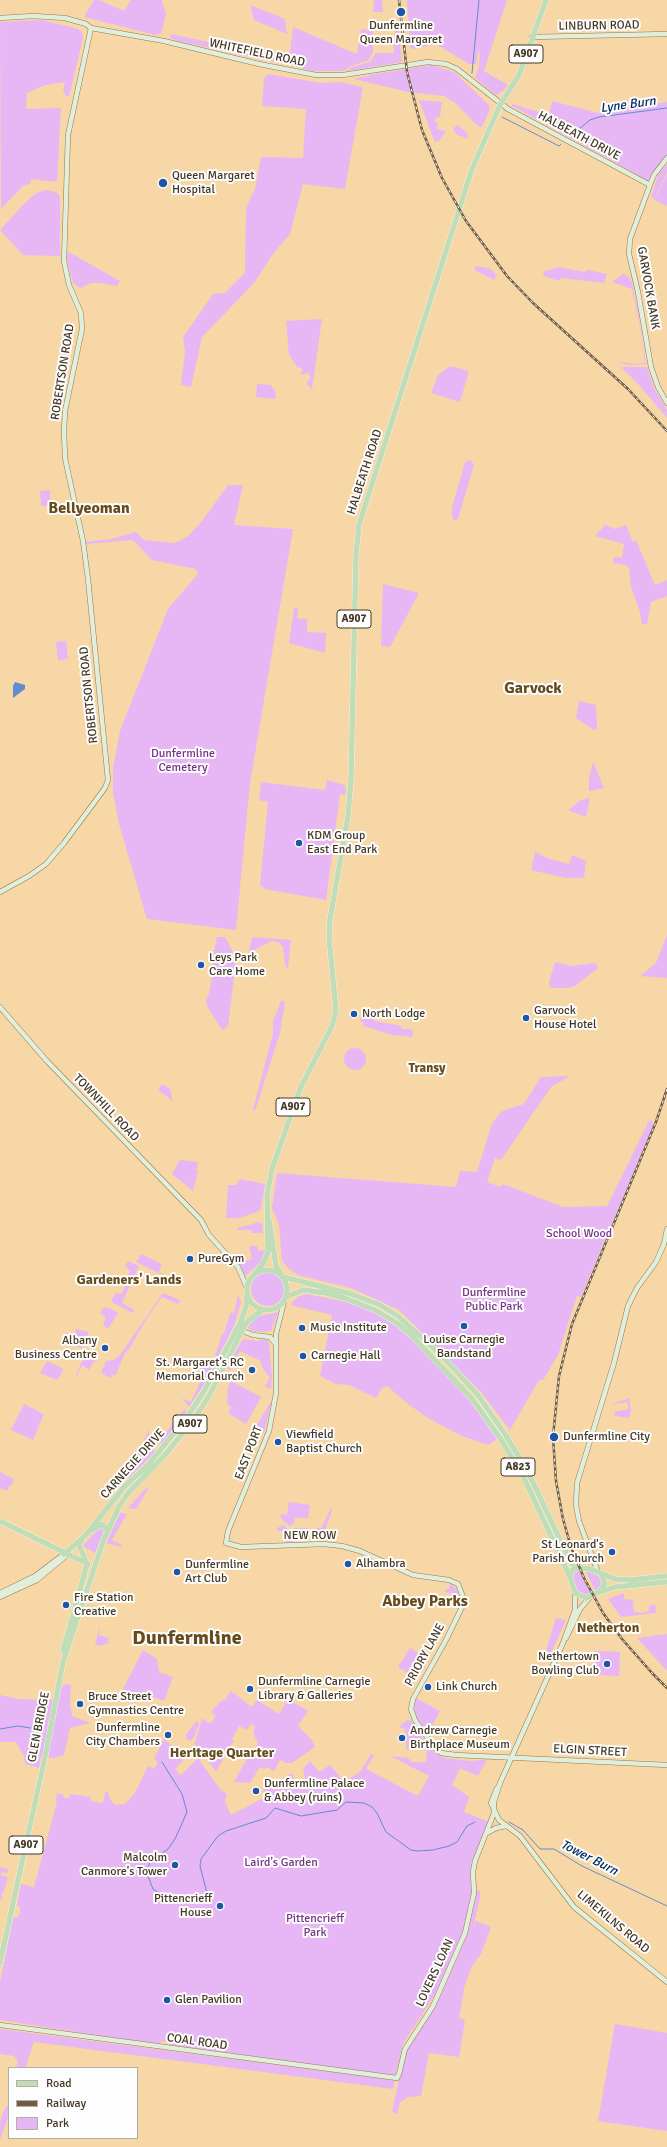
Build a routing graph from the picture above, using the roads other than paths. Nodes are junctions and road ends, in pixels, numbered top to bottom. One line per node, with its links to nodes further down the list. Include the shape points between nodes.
1 (546, 0): 5 (main road, HALBEATH ROAD / A907)
2 (0, 18): 3 (street, WHITEFIELD ROAD, via 53,16 79,21)
3 (91, 28): 6 (street, WHITEFIELD ROAD, via 164,41 316,75 343,76 422,63 440,63 457,69); 10 (street, ROBERTSON ROAD, via 68,135 64,261 69,285 81,314 82,329 65,411 64,431 65,458 83,541 88,579 108,780 105,788 46,864)
4 (667, 34): 5 (street, LINBURN ROAD)
5 (532, 37): 6 (main road, HALBEATH ROAD / A907, via 519,75)
6 (500, 104): 8 (street, HALBEATH DRIVE); 12 (main road, HALBEATH ROAD / A907, via 472,169 358,531 351,780 348,816 329,937 337,1004 335,1018 296,1101 272,1169 267,1195)
7 (667, 158): 8 (street, GARVOCK BANK)
8 (650, 185): 9 (street, GARVOCK BANK, via 630,239 629,254 651,367)
9 (667, 403)
10 (0, 892)
11 (0, 1007): 16 (street, TOWNHILL ROAD, via 51,1065 201,1220 206,1230 238,1267)
12 (267, 1216): 14 (main road, A907, via 266,1258); 15 (main road, A907, via 272,1232 276,1266)
13 (667, 1229): 28 (street, via 656,1262 628,1306 580,1472 576,1495 579,1521)
14 (254, 1275): 15 (main road, via 268,1269); 16 (main road, A907)
15 (282, 1276): 17 (main road, A907, via 288,1289); 31 (main road, A823, via 348,1293 378,1304 398,1316 442,1356 478,1395 505,1434 528,1472 571,1563)
16 (247, 1291): 18 (main road, via 252,1303); 19 (main road, CARNEGIE DRIVE / A907, via 246,1307)
17 (285, 1299): 18 (main road, A907, via 274,1309); 20 (street, EAST PORT); 35 (main road, A823, via 303,1290 326,1293 375,1310 397,1323 437,1361 484,1413 523,1476)
18 (262, 1310): 19 (main road, CARNEGIE DRIVE / A907)
19 (239, 1329): 20 (street, via 253,1335 264,1335); 22 (main road, CARNEGIE DRIVE / A907, via 209,1396 165,1455 129,1492); 23 (main road, CARNEGIE DRIVE / A907, via 187,1417 148,1465 123,1488)
20 (275, 1343): 24 (street, EAST PORT, via 276,1393 269,1432 228,1531)
21 (0, 1521): 25 (main road)
22 (107, 1534): 23 (main road, A907, via 107,1529 102,1524); 30 (main road, CARNEGIE DRIVE / A907)
23 (84, 1537): 26 (main road, CARNEGIE DRIVE / A907); 29 (main road, via 79,1545)
24 (226, 1542): 37 (street, NEW ROW, via 241,1547 324,1544 342,1546 360,1551 413,1575 449,1580)
25 (55, 1547): 26 (main road); 27 (main road)
26 (72, 1547): 27 (main road, CARNEGIE DRIVE / A907)
27 (66, 1555): 29 (main road); 39 (street, via 36,1576); 41 (street, via 37,1580)
28 (591, 1556): 32 (street, via 591,1564); 33 (street)
29 (87, 1564): 30 (main road); 44 (main road, A907, via 65,1643)
30 (94, 1566): 44 (main road, A907)
31 (577, 1568): 32 (main road); 35 (main road, via 572,1570)
32 (584, 1568): 33 (main road)
33 (599, 1573): 34 (main road, via 615,1579 630,1580); 38 (main road, via 605,1584)
34 (667, 1576)
35 (570, 1577): 40 (main road, A823)
36 (667, 1582): 38 (main road, via 615,1587)
37 (458, 1584): 45 (street, PRIORY LANE, via 463,1597 462,1607 413,1699)
38 (599, 1592): 42 (main road)
39 (0, 1593)
40 (575, 1593): 42 (main road); 43 (street, via 574,1610)
41 (0, 1597)
42 (590, 1598): 43 (street, via 580,1609)
43 (563, 1643): 46 (street)
44 (63, 1662): 51 (main road, GLEN BRIDGE / A907)
45 (412, 1714): 46 (street, ELGIN STREET, via 441,1753)
46 (511, 1756): 47 (street, ELGIN STREET); 48 (street, via 491,1800)
47 (667, 1765)
48 (495, 1815): 49 (street, LIMEKILNS ROAD); 50 (street)
49 (506, 1826): 50 (street); 52 (street, LIMEKILNS ROAD, via 520,1836 574,1906)
50 (487, 1833): 54 (street, LOVERS LOAN, via 473,1866 474,1890 465,1933 439,1994 404,2049 400,2074 397,2078)
51 (0, 1963)
52 (667, 1982)
53 (0, 2025): 54 (street, COAL ROAD)
54 (392, 2078)

